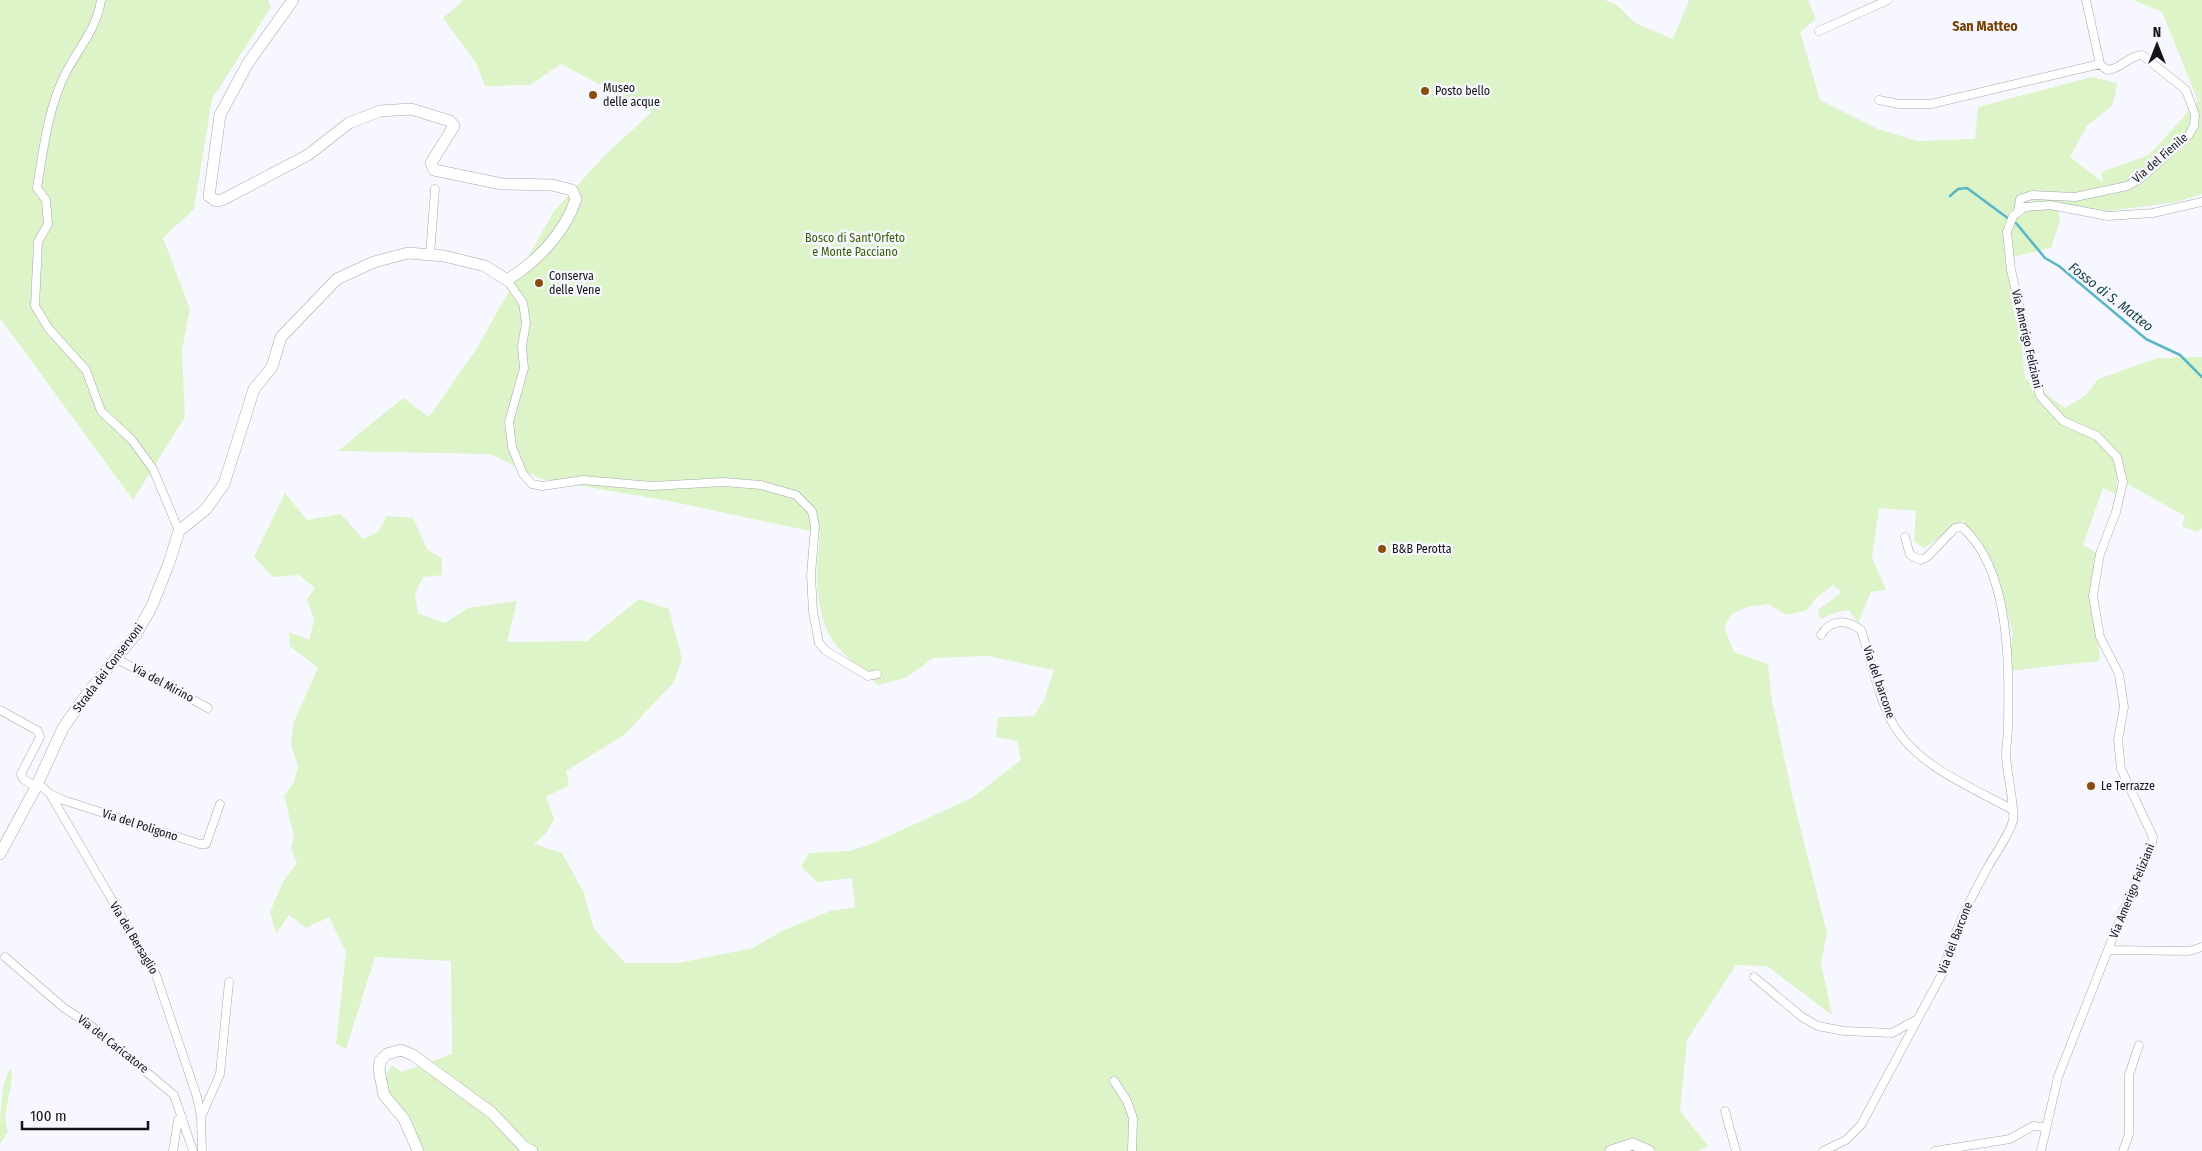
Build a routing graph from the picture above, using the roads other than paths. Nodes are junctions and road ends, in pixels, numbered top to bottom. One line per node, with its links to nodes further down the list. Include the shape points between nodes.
1 (101, 0): 13 (street, via 99,14 61,82 47,126 37,188 46,200 48,224 38,242 35,306 48,329 86,370 101,411 132,440 153,469)
2 (294, 0): 12 (street, via 248,63 220,115 209,196 216,201 222,200 262,180 308,155 349,123 380,111 411,109 450,121 454,126 431,162 434,170 502,184 552,185 572,190 576,199 569,220 552,242)
3 (1888, 0): 5 (street)
4 (2086, 0): 6 (street)
5 (1819, 31)
6 (2100, 64): 7 (street, via 1930,104); 10 (street, Via del Fienile, via 2107,70 2116,70 2131,56 2142,54 2186,90 2195,115 2194,126 2188,136 2140,179 2127,186 2075,197 2032,194 2020,199)
7 (1878, 100)
8 (435, 189): 11 (street)
9 (2202, 202): 10 (street, via 2153,212 2108,216 2050,206 2025,207)
10 (2018, 212): 26 (street, Via Amerigo Feliziani, via 2007,232 2011,270 2040,396 2064,420 2097,436 2118,457 2123,482 2100,554 2093,596 2100,637 2119,674 2124,707 2118,740 2121,769 2153,837)
11 (430, 255): 12 (street, via 485,266); 13 (street, via 408,253 374,262 337,279 281,337 272,367 254,389 224,484 206,509)
12 (507, 280): 17 (street, via 523,303 526,322 522,346 524,368 509,422 512,447 523,474 532,484 542,486 586,480 652,486 724,482 761,485 796,495 812,511 815,526 812,612 819,643 826,651 868,676)
13 (179, 530): 16 (street, Strada dei Conservoni, via 170,564 151,608)
14 (1905, 537): 23 (street, Via del Barcone, via 1910,555 1921,560 1955,528 1962,528 1970,534 1986,561 2003,620 2008,727 2006,753)
15 (1821, 635): 23 (street, Via del barcone, via 1830,624 1844,621 1861,630 1893,724 1907,742 1934,767)
16 (117, 659): 18 (street, Via del Mirino); 20 (street, Strada dei Conservoni, via 63,728)
17 (877, 674)
18 (208, 708)
19 (0, 710): 20 (street, Via del Poligono, via 38,731 40,737 21,774 22,779)
20 (37, 785): 21 (street, Via del Poligono); 24 (street, Strada dei Conservoni)
21 (50, 794): 22 (street, Via del Poligono, via 200,844 206,844); 35 (street, Via del Bersaglio, via 156,975)
22 (220, 804)
23 (2013, 810): 30 (street, Via del Barcone, via 2013,821 1969,902 1943,972)
24 (0, 854)
25 (2202, 947): 26 (street, via 2190,951)
26 (2108, 950): 36 (street, Via Amerigo Feliziani, via 2058,1077)
27 (5, 957): 34 (street, Via del Caricatore, via 64,1008 90,1024 161,1082 174,1095)
28 (1754, 977): 30 (street, via 1802,1017 1818,1026 1844,1031 1892,1033)
29 (229, 982): 35 (street, via 220,1074)
30 (1916, 1020): 46 (street, Via del Barcone, via 1861,1125 1846,1140)
31 (2139, 1045): 49 (street, via 2130,1075 2129,1134)
32 (1114, 1081): 42 (street, via 1133,1118)
33 (1725, 1111): 45 (street)
34 (182, 1117): 37 (street, via 178,1120); 38 (street, Via del Caricatore)
35 (201, 1117): 39 (street, Via del Bersaglio)
36 (2045, 1126): 47 (street, via 2033,1126 2010,1139); 48 (street, Via Amerigo Feliziani)
37 (173, 1151)
38 (193, 1151)
39 (202, 1151)
40 (418, 1151): 41 (street, via 404,1119 384,1095 379,1070 380,1061 387,1054 401,1050 413,1055 492,1113 524,1147)
41 (532, 1151)
42 (1132, 1151)
43 (1611, 1151): 44 (street, via 1633,1144)
44 (1649, 1151)
45 (1736, 1151)
46 (1823, 1151)
47 (1935, 1151)
48 (2041, 1151)
49 (2123, 1151)

